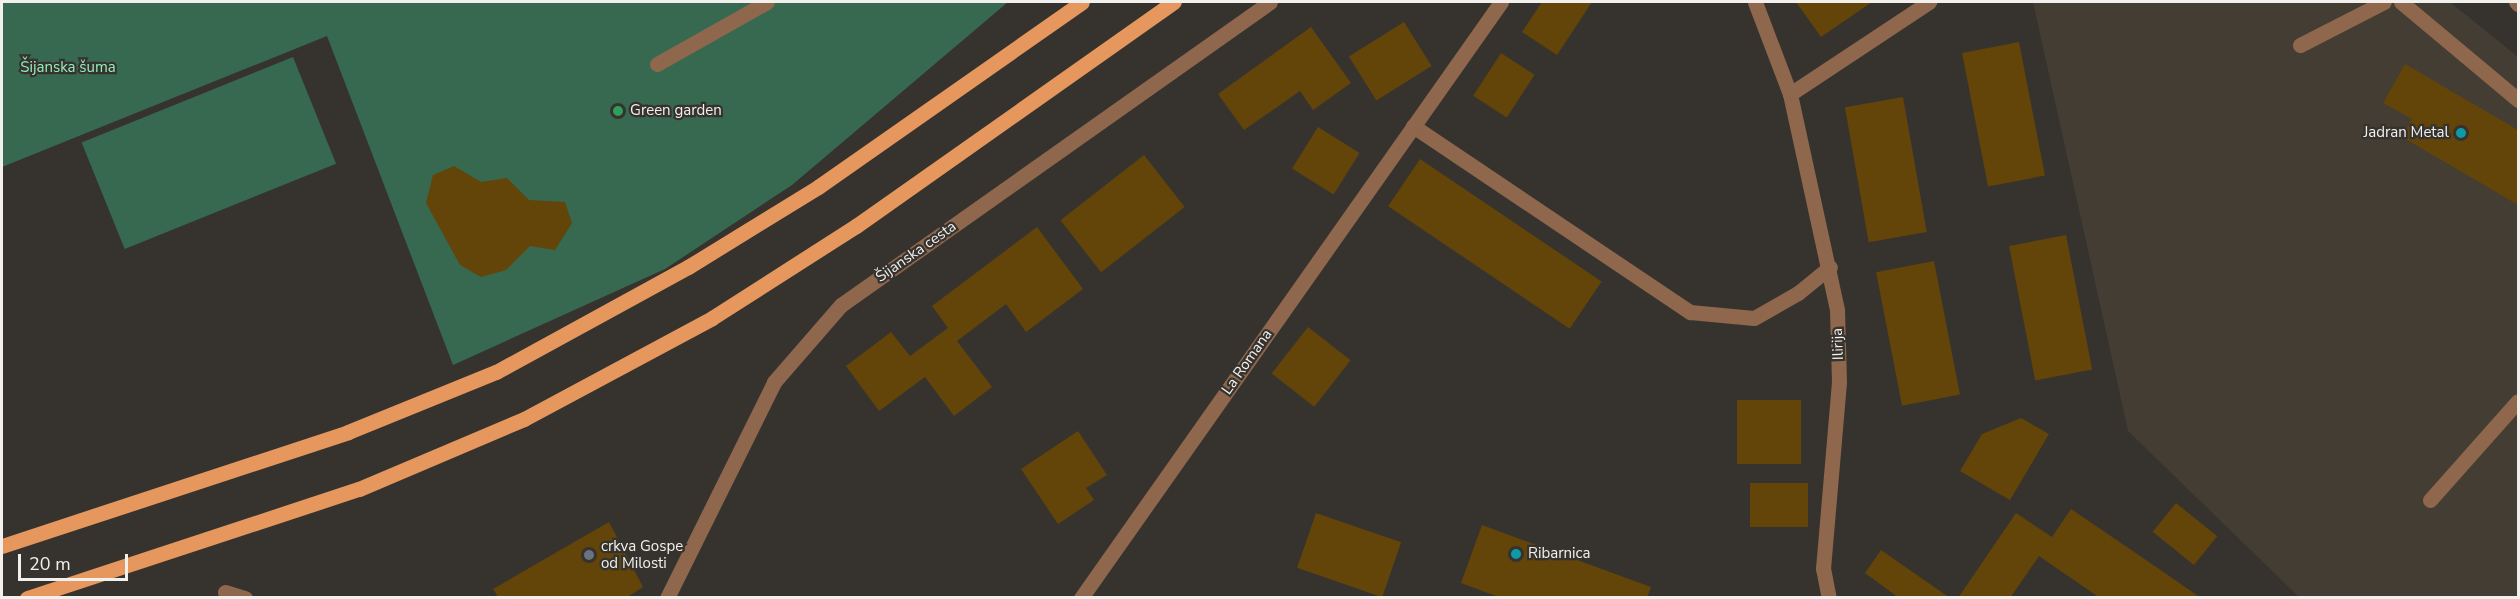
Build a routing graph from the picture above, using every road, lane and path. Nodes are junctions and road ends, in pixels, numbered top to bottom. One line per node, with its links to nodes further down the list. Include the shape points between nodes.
1 (767, 2): 11 (street)
2 (1082, 2): 18 (main road, via 818,187 688,267 496,372 348,432)
3 (1174, 2): 20 (main road, via 856,226 712,318 524,420 359,489)
4 (1270, 2): 22 (street, Šijanska cesta, via 841,305 774,382)
5 (1501, 2): 14 (street, La Romana)
6 (1755, 2): 12 (street, Ilirija)
7 (1929, 2): 12 (street)
8 (2384, 2): 10 (street)
9 (2401, 2): 13 (street)
10 (2301, 45)
11 (657, 64)
12 (1790, 94): 15 (street, Ilirija)
13 (2518, 100)
14 (1413, 126): 15 (street, via 1690,312 1754,318 1798,293); 23 (street, La Romana)
15 (1830, 267): 24 (street, Ilirija, via 1837,310 1839,382 1823,568)
16 (2518, 401): 17 (street)
17 (2430, 500)
18 (2, 546)
19 (225, 592): 21 (street)
20 (27, 597)
21 (245, 597)
22 (667, 597)
23 (1081, 597)
24 (1829, 597)

